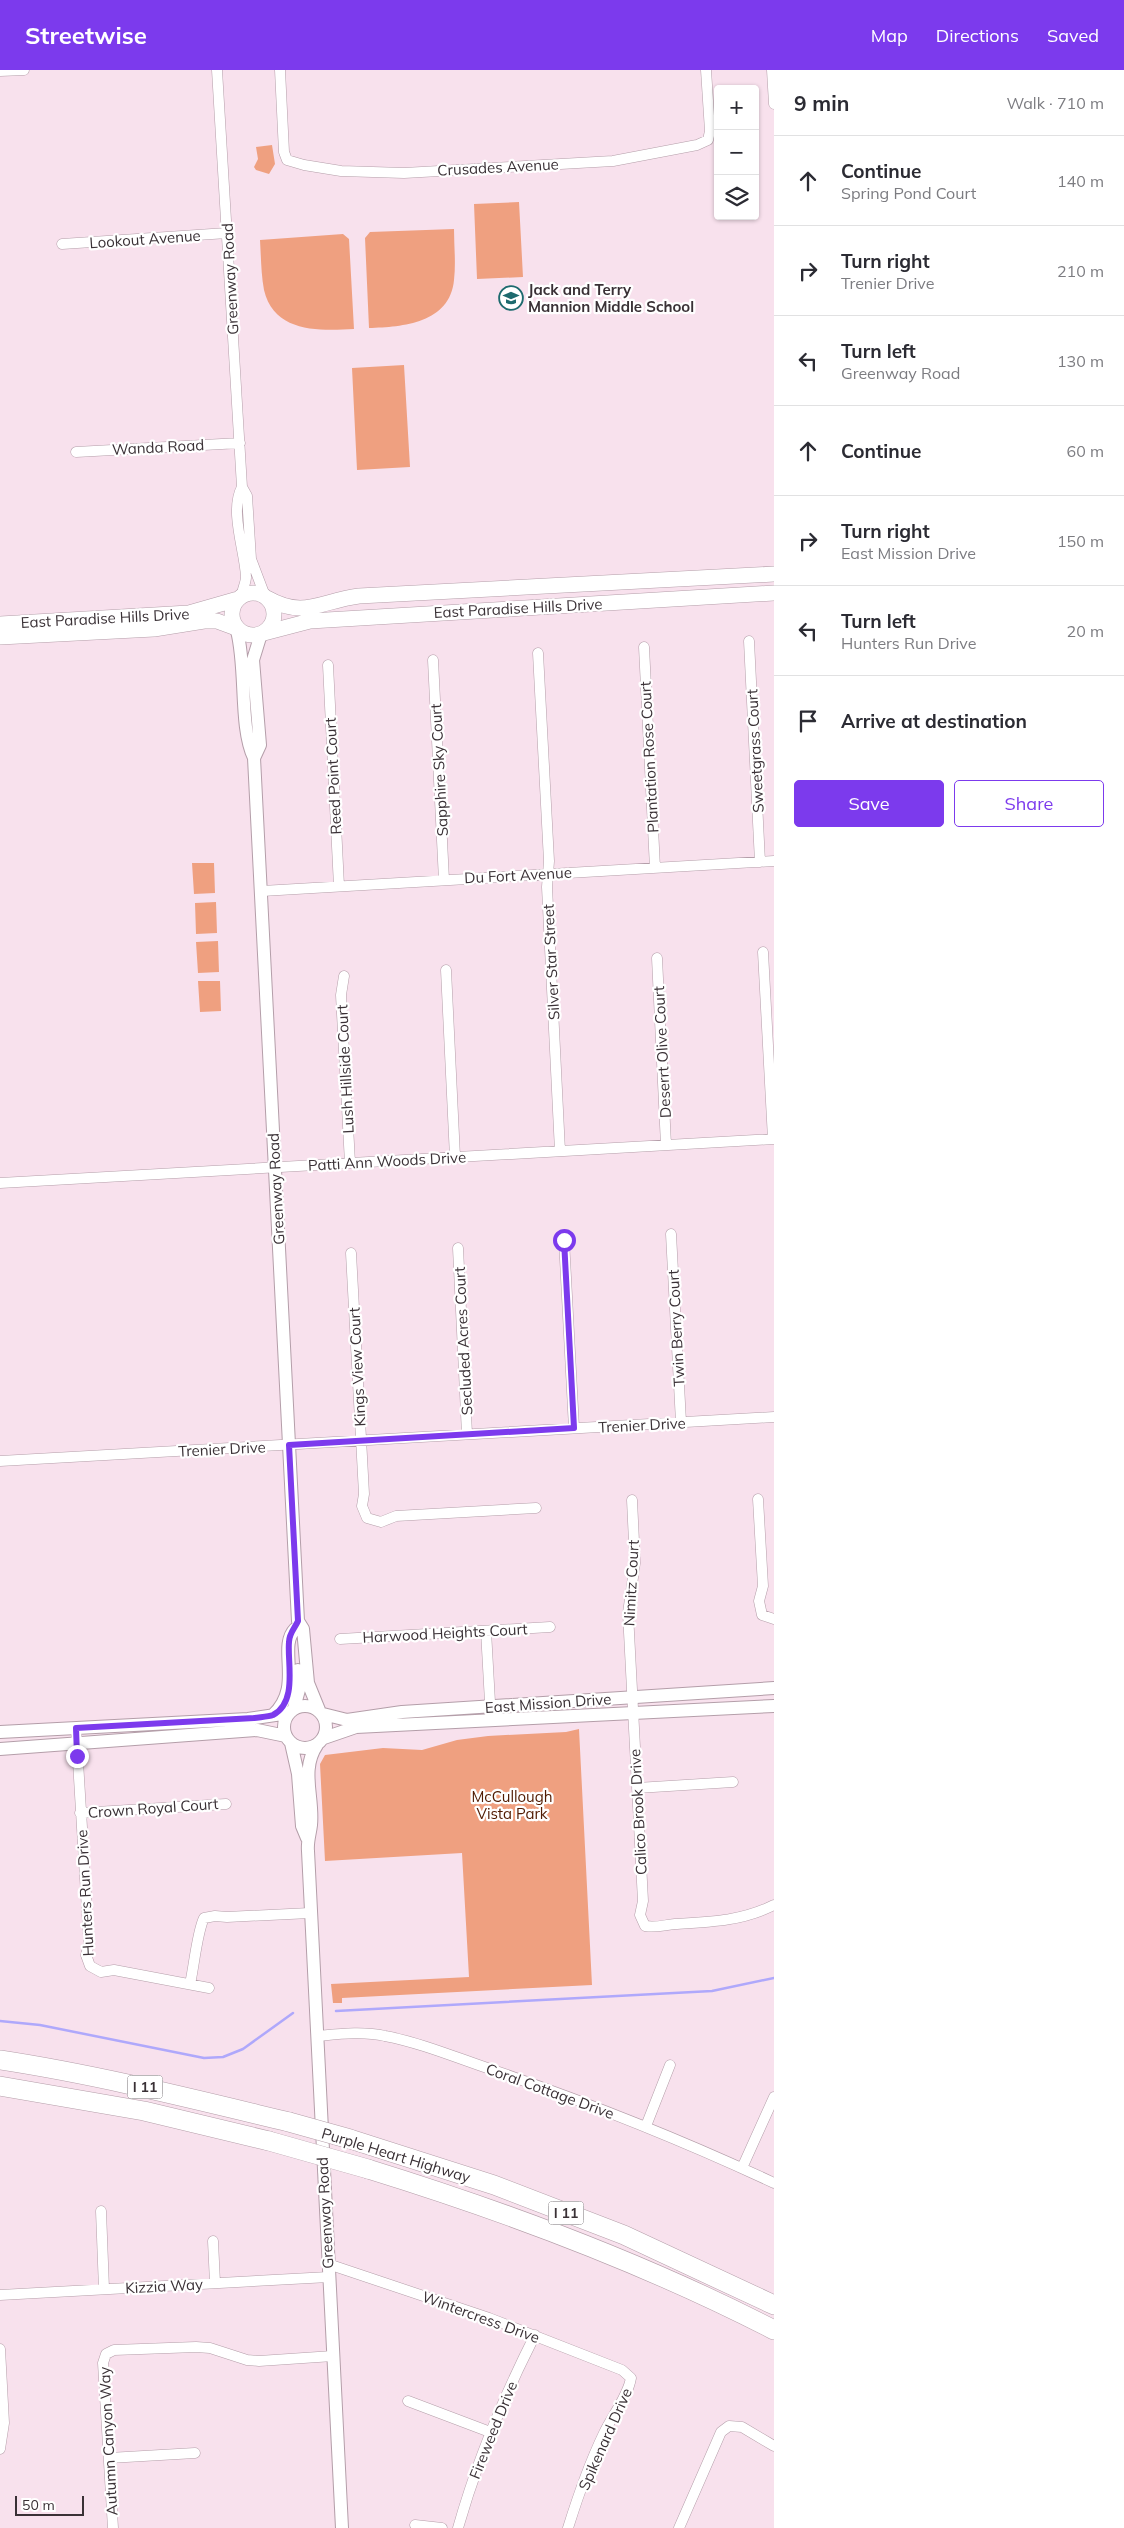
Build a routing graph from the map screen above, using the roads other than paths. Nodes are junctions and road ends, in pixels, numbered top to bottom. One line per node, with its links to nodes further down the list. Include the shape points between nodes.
1 (24, 70): 6 (street)
2 (217, 70): 8 (street, Greenway Road)
3 (280, 70): 4 (street, Crusades Avenue, via 287,160 341,171 404,173 613,160 697,145 708,140 710,131)
4 (706, 70)
5 (772, 70): 7 (street)
6 (0, 71)
7 (774, 104)
8 (227, 234): 9 (street, Lookout Avenue); 10 (street, Greenway Road)
9 (62, 244)
10 (240, 443): 11 (street, Wanda Road); 12 (street, Greenway Road)
11 (76, 452)
12 (242, 487): 15 (street, Greenway Road, via 247,496 251,559); 16 (street, Greenway Road, via 238,495 239,530 246,574)
13 (774, 574): 15 (main road, East Paradise Hills Drive, via 358,596 296,609)
14 (774, 593): 19 (main road, East Paradise Hills Drive, via 318,620)
15 (266, 597): 16 (main road, via 254,593); 19 (main road, via 274,609 274,616)
16 (240, 598): 17 (main road, East Paradise Hills Drive, via 189,614); 18 (main road, via 232,617)
17 (0, 624)
18 (237, 629): 19 (main road, via 251,636); 20 (main road, East Paradise Hills Drive, via 217,621 204,621 159,629); 26 (street, Greenway Road, via 243,658 248,745)
19 (262, 634): 26 (street, Greenway Road, via 253,660 260,745)
20 (0, 637)
21 (749, 641): 27 (street, Sweetgrass Court)
22 (644, 647): 29 (street, Plantation Rose Court)
23 (538, 653): 30 (street, Silver Star Street)
24 (433, 660): 31 (street, Sapphire Sky Court)
25 (328, 665): 32 (street, Reed Point Court)
26 (254, 758): 33 (street, Greenway Road)
27 (760, 862): 28 (street, Du Fort Avenue); 29 (street, Du Fort Avenue)
28 (774, 862)
29 (655, 868): 30 (street, Du Fort Avenue)
30 (548, 874): 31 (street, Du Fort Avenue); 40 (street, Silver Star Street)
31 (444, 880): 32 (street, Du Fort Avenue)
32 (339, 886): 33 (street, Du Fort Avenue)
33 (262, 891): 43 (street, Greenway Road)
34 (763, 952): 38 (street)
35 (657, 958): 39 (street, Deserrt Olive Court)
36 (446, 970): 41 (street)
37 (344, 976): 42 (street, Lush Hillside Court, via 342,995)
38 (773, 1139): 39 (street, Patti Ann Woods Drive)
39 (666, 1146): 40 (street, Patti Ann Woods Drive)
40 (560, 1151): 41 (street, Patti Ann Woods Drive)
41 (455, 1157): 42 (street, Patti Ann Woods Drive)
42 (350, 1163): 43 (street, Patti Ann Woods Drive)
43 (275, 1167): 44 (street, Patti Ann Woods Drive); 54 (street, Greenway Road)
44 (0, 1183)
45 (671, 1234): 50 (street, Twin Berry Court)
46 (564, 1240): 51 (street)
47 (458, 1248): 52 (street, Secluded Acres Court)
48 (351, 1252): 53 (street, Kings View Court)
49 (774, 1417): 50 (street, Trenier Drive)
50 (681, 1422): 51 (street, Trenier Drive)
51 (574, 1428): 52 (street, Trenier Drive)
52 (467, 1434): 53 (street, Trenier Drive)
53 (361, 1440): 54 (street, Trenier Drive); 58 (street, Kings View Court, via 362,1506 366,1518 382,1522 396,1516)
54 (289, 1445): 55 (street, Trenier Drive); 60 (street, Greenway Road)
55 (0, 1461)
56 (758, 1499): 59 (street, via 763,1586 759,1601 762,1615)
57 (632, 1500): 65 (street, Nimitz Court, via 635,1563 628,1614)
58 (536, 1508)
59 (774, 1619)
60 (296, 1625): 67 (street, Greenway Road, via 300,1684); 68 (street, Greenway Road, via 303,1629 308,1683); 71 (street, via 288,1643 288,1689 284,1702)
61 (550, 1627): 62 (street, Harwood Heights Court)
62 (486, 1631): 63 (street, Harwood Heights Court); 70 (street)
63 (340, 1639)
64 (774, 1688): 65 (street, East Mission Drive)
65 (632, 1696): 69 (street, Calico Brook Drive); 70 (street, East Mission Drive)
66 (774, 1706): 69 (street, East Mission Drive)
67 (291, 1710): 68 (street, via 306,1706); 71 (street); 74 (street, via 284,1726)
68 (321, 1712): 70 (street, East Mission Drive, via 347,1720 402,1712); 75 (street, via 326,1724)
69 (633, 1713): 70 (street, East Mission Drive); 79 (street, Calico Brook Drive)
70 (490, 1714): 75 (street, East Mission Drive, via 356,1728)
71 (273, 1715): 72 (street)
72 (76, 1728): 73 (street); 76 (street, Hunters Run Drive)
73 (0, 1732)
74 (288, 1739): 75 (street, via 305,1748); 76 (street, via 257,1730); 82 (street, Greenway Road, via 298,1774 302,1826)
75 (320, 1741): 82 (street, Greenway Road, via 308,1767 311,1825)
76 (76, 1744): 77 (street); 81 (street, Hunters Run Drive)
77 (0, 1749)
78 (733, 1782): 79 (street)
79 (637, 1788): 83 (street, Calico Brook Drive, via 643,1901 640,1914 645,1926 657,1928 729,1921)
80 (226, 1804): 81 (street, Crown Royal Court)
81 (80, 1813): 85 (street, Hunters Run Drive, via 89,1944 86,1955 90,1966 101,1972 114,1970)
82 (307, 1838): 84 (street, Greenway Road)
83 (774, 1905)
84 (310, 1913): 85 (street, via 204,1918); 87 (street, Greenway Road)
85 (190, 1984): 86 (street, Hunters Run Drive)
86 (209, 1988)
87 (317, 2036): 92 (street, Coral Cottage Drive, via 370,2034 407,2042 540,2086); 97 (street, Greenway Road)
88 (0, 2060): 101 (highway, Purple Heart Highway / I 11, bridge, via 154,2089 350,2139 494,2185 624,2235)
89 (670, 2065): 92 (street)
90 (0, 2086): 102 (highway, Purple Heart Highway / I 11, bridge, via 144,2111 368,2169 556,2234 673,2282)
91 (774, 2097): 93 (street)
92 (646, 2126): 93 (street, Coral Cottage Drive)
93 (742, 2168): 94 (street, Coral Cottage Drive)
94 (774, 2183)
95 (101, 2211): 99 (street)
96 (213, 2241): 98 (street)
97 (328, 2271): 98 (street, Kizzia Way); 103 (street, Wintercress Drive, via 438,2300); 105 (street, Greenway Road)
98 (216, 2283): 99 (street, Kizzia Way)
99 (104, 2289): 100 (street, Kizzia Way)
100 (0, 2295)
101 (774, 2305)
102 (774, 2330)
103 (535, 2336): 106 (street, Wintercress Drive, via 622,2370); 108 (street, Fireweed Drive)
104 (0, 2349): 110 (street, via 4,2423)
105 (333, 2356): 112 (street, Autumn Canyon Way, via 253,2360 210,2348 114,2350 106,2354 103,2363); 115 (street, Greenway Road)
106 (631, 2378): 118 (street, Spikenard Drive, via 629,2390 620,2400 592,2460)
107 (408, 2401): 108 (street)
108 (490, 2432): 117 (street, Fireweed Drive)
109 (774, 2446): 119 (street, via 742,2427 729,2426 721,2432)
110 (0, 2449)
111 (195, 2453): 112 (street)
112 (109, 2458): 114 (street, Autumn Canyon Way)
113 (415, 2524): 116 (street)
114 (113, 2528)
115 (342, 2528)
116 (442, 2528)
117 (458, 2528)
118 (568, 2528)
119 (679, 2528)

